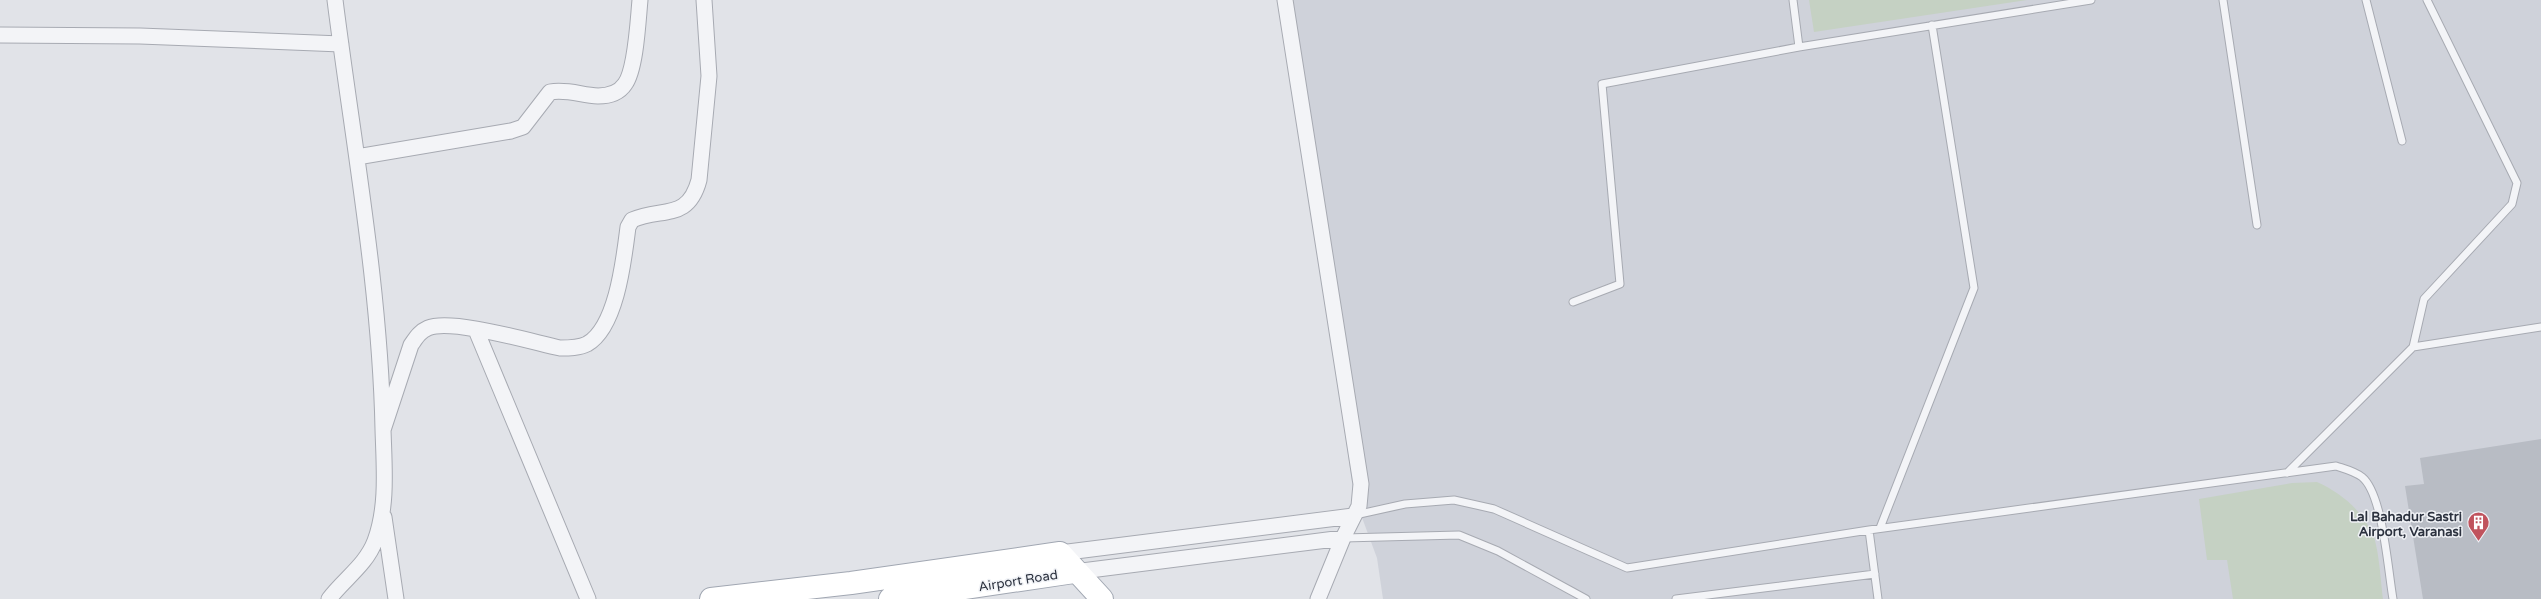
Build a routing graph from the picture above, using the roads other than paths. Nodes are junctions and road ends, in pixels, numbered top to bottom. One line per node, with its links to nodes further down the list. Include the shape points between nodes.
1 (335, 0): 13 (street)
2 (640, 0): 16 (street, via 631,70 625,84 614,94 598,96 561,90 550,92 523,127 511,132)
3 (704, 0): 20 (street, via 709,76 699,180 695,195 687,205 676,210 632,220 628,227 617,297 597,335 587,344 575,348 560,348)
4 (1286, 0): 25 (street, via 1361,484 1361,497)
5 (1793, 0): 14 (lane)
6 (2091, 0): 10 (lane)
7 (2223, 0): 17 (lane)
8 (2366, 0): 15 (lane)
9 (2427, 0): 21 (lane, via 2517,183 2512,204 2424,299)
10 (2047, 3): 11 (lane)
11 (1932, 26): 14 (lane); 26 (lane, via 1974,288)
12 (0, 35): 13 (street, via 140,36)
13 (341, 44): 16 (street)
14 (1800, 47): 18 (lane, via 1602,84 1620,284)
15 (2402, 141)
16 (357, 157): 22 (street, via 382,372)
17 (2257, 225)
18 (1572, 302)
19 (2541, 327): 21 (lane)
20 (476, 330): 22 (street, via 440,325 428,328 417,335 411,346); 35 (street)
21 (2413, 347): 23 (lane)
22 (384, 430): 24 (street)
23 (2287, 474): 26 (lane); 43 (lane, via 2336,466 2363,477 2377,502)
24 (383, 505): 33 (street, via 375,542 366,558); 34 (street)
25 (1353, 516): 27 (lane, via 1405,504 1454,500 1494,509 1627,568); 28 (street); 29 (street)
26 (1880, 528): 27 (lane)
27 (1869, 530): 31 (lane)
28 (1343, 538): 30 (street); 39 (street); 40 (lane, via 1459,536 1498,551)
29 (1060, 553): 30 (main road); 36 (main road, via 851,583)
30 (1074, 572): 32 (main road, Airport Road); 38 (main road)
31 (1875, 574): 41 (lane); 42 (lane)
32 (935, 596): 37 (main road, Airport Road)
33 (329, 599)
34 (396, 599)
35 (588, 599)
36 (711, 599)
37 (890, 599)
38 (1102, 599)
39 (1318, 599)
40 (1586, 599)
41 (1676, 599)
42 (1878, 599)
43 (2393, 599)

